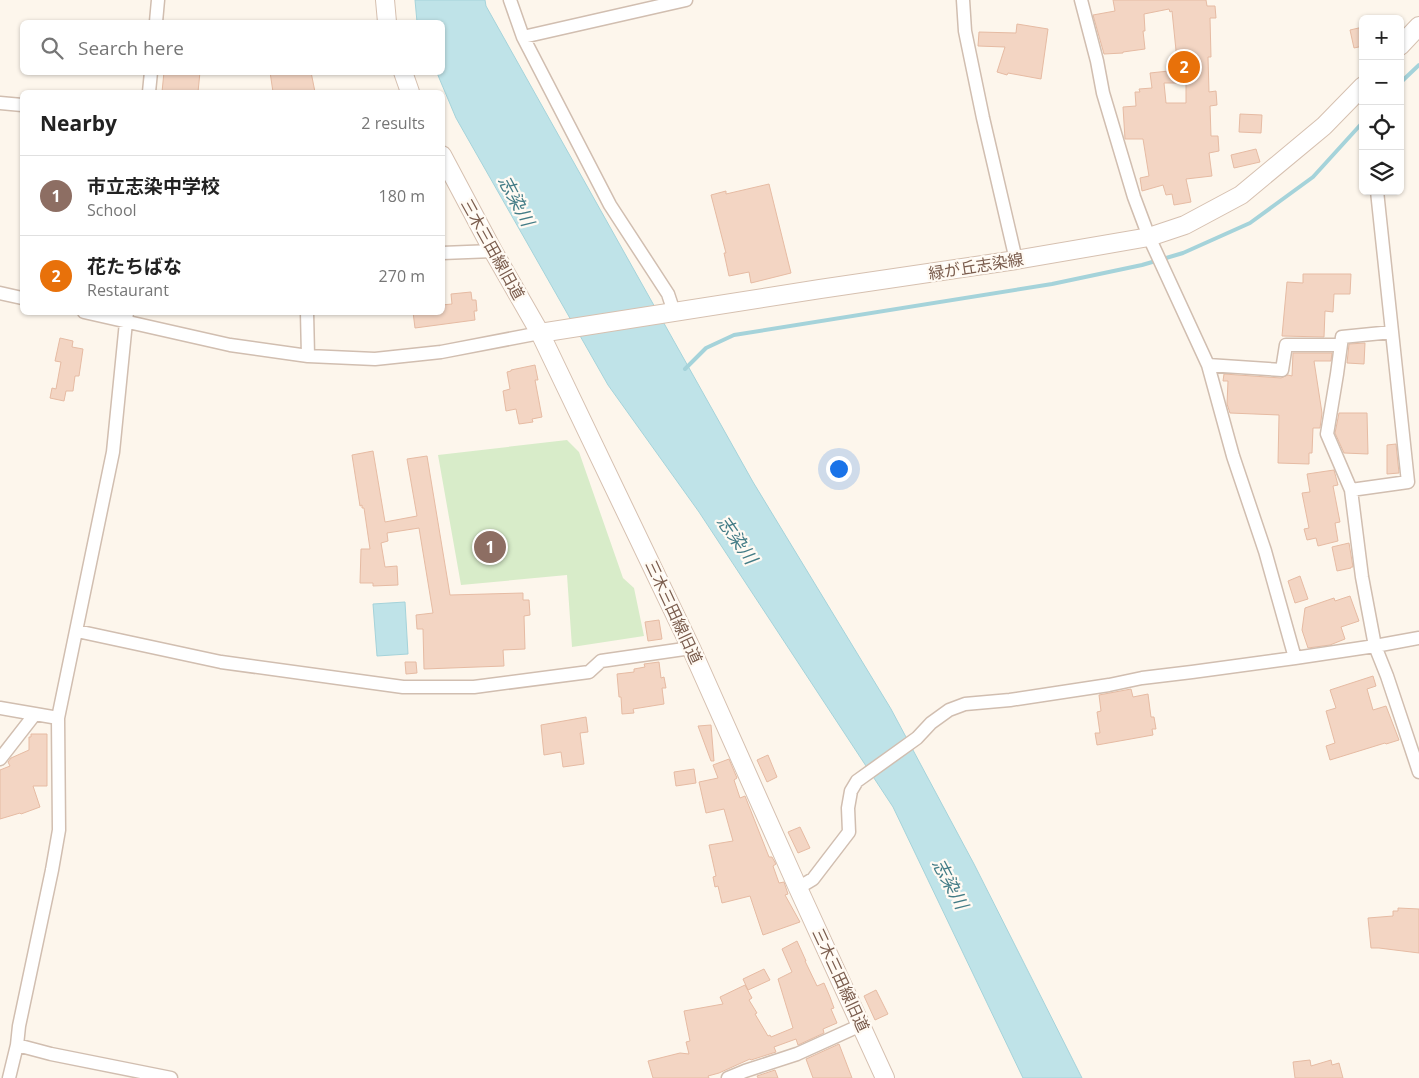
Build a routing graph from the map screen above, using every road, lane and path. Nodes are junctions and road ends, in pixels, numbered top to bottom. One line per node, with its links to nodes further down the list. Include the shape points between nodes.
1 (158, 0): 7 (street)
2 (384, 0): 8 (street)
3 (510, 0): 10 (street)
4 (686, 0): 10 (street)
5 (963, 0): 24 (street, via 981,108)
6 (1081, 0): 21 (street, via 1124,166)
7 (156, 20)
8 (387, 20)
9 (1419, 26): 11 (street)
10 (522, 37): 27 (street, via 610,205 668,294)
11 (1404, 42)
12 (151, 75): 14 (street)
13 (404, 75): 15 (street)
14 (149, 90)
15 (409, 90)
16 (1359, 90): 21 (street, 緑が丘志染線, via 1324,126 1241,195 1185,225)
17 (0, 103): 18 (street)
18 (20, 106)
19 (445, 161): 22 (street, 三木三田線旧道)
20 (1377, 195): 31 (street)
21 (1150, 237): 24 (street, 緑が丘志染線); 35 (street)
22 (493, 251): 23 (street); 32 (street, 三木三田線旧道)
23 (445, 253)
24 (1016, 260): 27 (street, 緑が丘志染線)
25 (0, 293): 26 (street)
26 (20, 298)
27 (674, 312): 32 (street, 緑が丘志染線)
28 (109, 315): 30 (street)
29 (307, 315): 34 (street)
30 (126, 317): 34 (street, via 230,345); 37 (street, via 113,452)
31 (1392, 332): 33 (street, via 1342,337); 36 (street, via 1408,482)
32 (540, 333): 34 (street, via 441,352 375,359); 40 (street, 三木三田線旧道)
33 (1341, 345): 35 (street, via 1286,345 1282,370); 36 (street, via 1328,434)
34 (308, 356)
35 (1208, 365): 41 (street)
36 (1351, 490): 39 (street)
37 (77, 631): 40 (street, via 221,662 403,687 474,687 589,672 601,661); 44 (street)
38 (1419, 638): 39 (street)
39 (1375, 646): 41 (street); 46 (street)
40 (691, 648): 47 (street, 三木三田線旧道)
41 (1295, 658): 47 (street, via 965,704 949,710 917,738 857,781 850,792 849,832 813,879)
42 (0, 708): 43 (street)
43 (35, 714): 44 (street); 45 (street)
44 (58, 718): 49 (street, via 59,830)
45 (0, 759)
46 (1419, 772)
47 (798, 888): 48 (street, 三木三田線旧道)
48 (861, 1025): 52 (street, via 797,1054); 53 (street, 三木三田線旧道)
49 (16, 1046): 50 (street); 51 (street)
50 (9, 1078)
51 (171, 1078)
52 (728, 1078)
53 (885, 1078)

